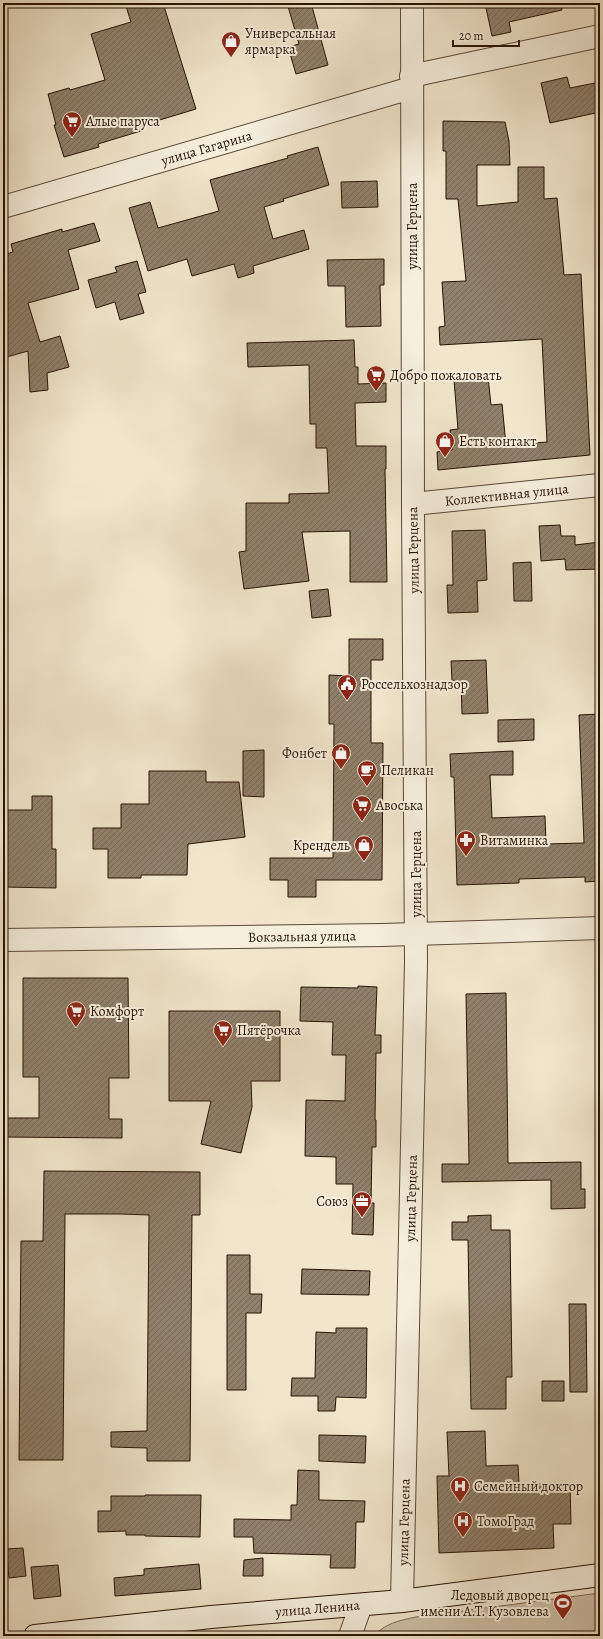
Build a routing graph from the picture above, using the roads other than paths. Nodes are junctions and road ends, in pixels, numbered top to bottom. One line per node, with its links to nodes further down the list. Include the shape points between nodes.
1 (412, 3): 3 (street, улица Герцена)
2 (600, 36): 3 (street, улица Гагарина)
3 (411, 82): 4 (street, улица Гагарина); 6 (street, улица Герцена)
4 (3, 207)
5 (600, 485): 6 (street, Коллективная улица)
6 (413, 504): 8 (street, улица Герцена)
7 (600, 928): 8 (street, Вокзальная улица)
8 (416, 934): 9 (street, Вокзальная улица); 11 (street, улица Герцена)
9 (3, 940)
10 (600, 1575): 11 (street, улица Ленина)
11 (402, 1601): 12 (street, улица Ленина)
12 (361, 1605): 13 (street, улица Ленина, via 211,1617); 14 (street)
13 (36, 1636)
14 (350, 1636)

